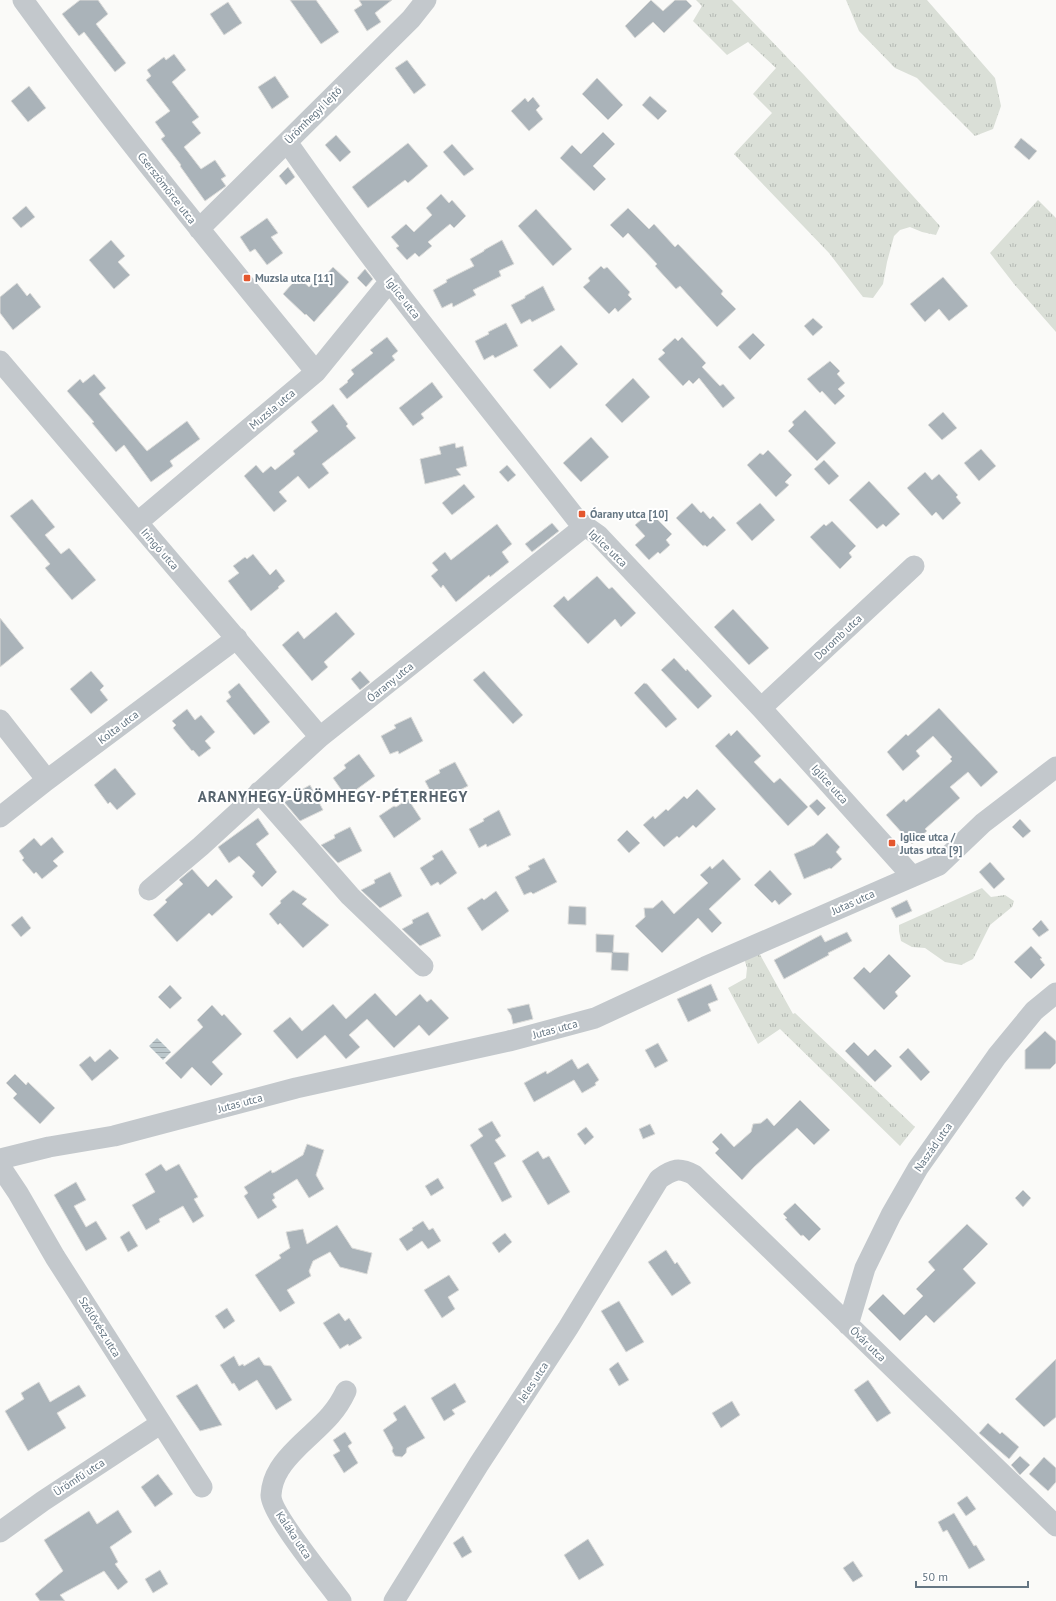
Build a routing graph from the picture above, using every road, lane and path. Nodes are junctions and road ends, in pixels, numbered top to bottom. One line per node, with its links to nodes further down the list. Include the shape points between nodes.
1 (23, 0): 4 (street, Cserszömörce utca)
2 (426, 0): 3 (street, Ürömhegyi lejtő, via 411,19)
3 (287, 142): 4 (street, Ürömhegyi lejtő); 5 (street, Iglice utca, via 322,193)
4 (199, 229): 7 (street, Cserszömörce utca)
5 (390, 281): 7 (street, Muzsla utca); 9 (street, Iglice utca)
6 (0, 361): 8 (street, Iringó utca)
7 (316, 372): 8 (street, Muzsla utca)
8 (138, 522): 11 (street, Iringó utca)
9 (585, 526): 12 (street, Iglice utca, via 598,535); 14 (street, Óarany utca)
10 (914, 566): 12 (street, Doromb utca)
11 (237, 638): 14 (street, Iringó utca); 16 (street, Kolta utca)
12 (761, 708): 19 (street, Iglice utca)
13 (0, 720): 16 (street)
14 (320, 737): 17 (street, Óarany utca)
15 (1056, 767): 19 (street, Jutas utca, via 983,823 939,865)
16 (46, 780): 18 (street, Kolta utca)
17 (259, 792): 20 (street, Óarany utca); 21 (street, via 350,896)
18 (0, 817)
19 (912, 876): 23 (street, Jutas utca, via 595,1018 510,1041 296,1088 114,1136 49,1147)
20 (149, 890)
21 (423, 966)
22 (1056, 993): 26 (street, Naszád utca, via 1034,1011 997,1056 918,1168 865,1268)
23 (0, 1159)
24 (0, 1166): 28 (street, Szőlővész utca)
25 (677, 1170): 26 (street, Óvár utca, via 694,1175); 33 (street, Jeles utca, via 659,1179 568,1328)
26 (848, 1325): 30 (street, Óvár utca)
27 (346, 1391): 32 (street, Kaláka utca, via 329,1419 283,1462 271,1496 280,1518)
28 (160, 1424): 29 (street, Szőlővész utca); 31 (street, Ürömfű utca)
29 (202, 1487)
30 (1056, 1526)
31 (0, 1532)
32 (341, 1601)
33 (394, 1601)

